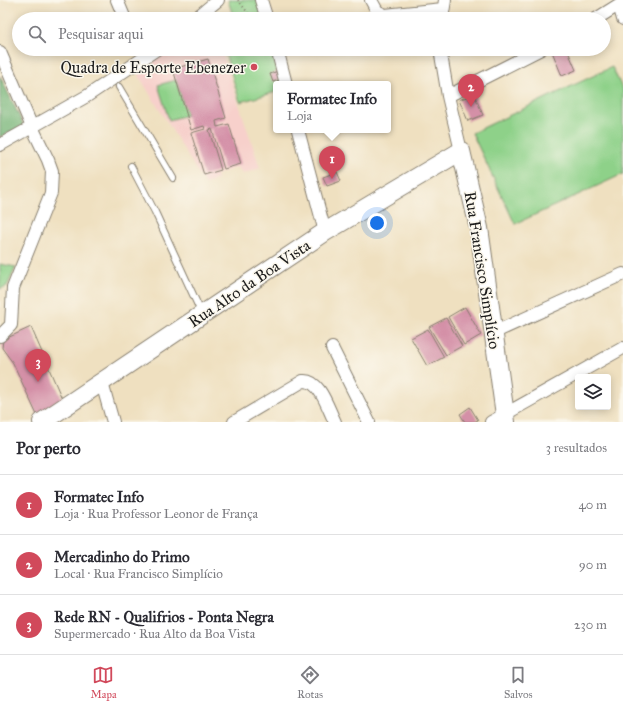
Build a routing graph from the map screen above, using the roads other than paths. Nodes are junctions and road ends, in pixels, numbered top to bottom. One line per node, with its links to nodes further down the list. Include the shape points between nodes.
1 (117, 0): 7 (street)
2 (218, 0): 8 (street)
3 (261, 0): 9 (street)
4 (371, 0): 10 (street)
5 (621, 3): 12 (street); 13 (street)
6 (443, 9): 11 (street)
7 (122, 12)
8 (203, 12)
9 (265, 12)
10 (379, 12)
11 (414, 12)
12 (607, 12)
13 (623, 19)
14 (0, 52): 22 (street)
15 (139, 56): 20 (street)
16 (279, 56): 19 (street)
17 (441, 56): 21 (street, Rua Francisco Simplício)
18 (527, 56): 21 (street)
19 (285, 81)
20 (117, 83): 22 (street); 27 (lane)
21 (448, 96): 25 (street, Rua Francisco Simplício)
22 (32, 127): 24 (street); 32 (street, via 52,171 51,193 13,288 11,325)
23 (299, 133): 28 (street)
24 (0, 145)
25 (461, 151): 28 (street, Rua Alto da Boa Vista); 31 (street, Rua Francisco Simplício, via 479,228)
26 (131, 166): 30 (lane, via 156,212)
27 (173, 178)
28 (325, 232): 30 (street, Rua Alto da Boa Vista)
29 (623, 274): 31 (street)
30 (202, 315): 35 (street, Rua Alto da Boa Vista)
31 (493, 333): 36 (street, Rua Francisco Simplício)
32 (0, 336)
33 (332, 348): 41 (street)
34 (623, 348): 36 (street)
35 (102, 383): 38 (street, Rua Alto da Boa Vista); 39 (street)
36 (501, 419)
37 (237, 421): 40 (street, via 308,380 317,386)
38 (42, 422)
39 (113, 422)
40 (335, 422)
41 (369, 422)

